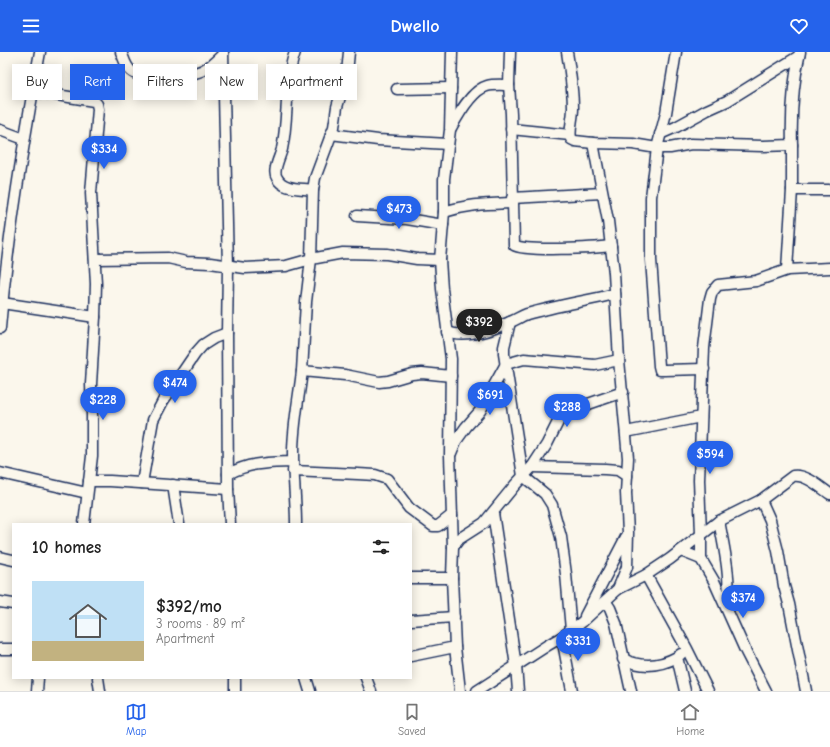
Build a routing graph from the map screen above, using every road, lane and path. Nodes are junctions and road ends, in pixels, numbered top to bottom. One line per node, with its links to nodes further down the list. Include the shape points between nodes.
1 (40, 52): 11 (street)
2 (120, 52): 9 (street, via 131,72 153,76 195,74 211,66)
3 (295, 52): 28 (street, via 290,66 283,144 276,176 279,182 286,186)
4 (349, 52): 20 (street, via 347,73)
5 (452, 52): 13 (street)
6 (510, 52): 12 (street)
7 (567, 52): 22 (street, via 573,86)
8 (676, 52): 21 (street)
9 (223, 53): 40 (street)
10 (800, 54): 21 (street, via 727,101); 26 (street, via 793,101)
11 (38, 64)
12 (509, 85): 17 (street); 18 (street, via 487,86 479,91)
13 (451, 88): 14 (street); 18 (street)
14 (397, 89)
15 (62, 96): 37 (street, via 94,101 97,104 91,193)
16 (30, 100): 23 (street)
17 (511, 129): 22 (street); 32 (street)
18 (450, 130): 25 (street)
19 (2, 133): 23 (street)
20 (331, 134): 25 (street); 28 (street)
21 (660, 134): 27 (street)
22 (570, 135): 24 (street, via 575,141)
23 (24, 139): 44 (street)
24 (593, 143): 27 (street, via 633,144); 31 (street)
25 (448, 144): 33 (street)
26 (792, 145): 27 (street, via 692,144); 29 (street)
27 (657, 148): 52 (street, via 650,227 658,366 660,370)
28 (313, 190): 38 (street)
29 (792, 190): 30 (street); 42 (street)
30 (830, 190)
31 (602, 193): 32 (street); 36 (street)
32 (512, 200): 33 (street, via 460,206); 36 (street, via 513,238 514,245 518,248)
33 (444, 212): 35 (street)
34 (357, 216): 35 (street, via 407,219)
35 (443, 225): 39 (street)
36 (611, 246): 43 (street)
37 (95, 259): 40 (street, via 168,258); 45 (street)
38 (311, 259): 39 (street, via 343,253 374,253); 40 (street, via 286,266); 53 (street)
39 (440, 260): 48 (street)
40 (228, 267): 49 (street)
41 (830, 268): 42 (street)
42 (787, 270): 52 (street, via 756,281 725,283 715,288 707,318)
43 (615, 294): 46 (street, via 526,315); 50 (street)
44 (2, 303): 45 (street); 47 (street)
45 (96, 317): 65 (street, via 91,384)
46 (510, 322): 48 (street, via 463,335); 51 (street, via 504,347)
47 (0, 328)
48 (447, 332): 54 (street)
49 (227, 333): 62 (street); 66 (street, via 203,345 163,401 153,420)
50 (619, 360): 51 (street, via 595,366 531,359); 55 (street)
51 (506, 364): 58 (street, via 480,411 456,441); 63 (street)
52 (704, 369): 56 (street)
53 (302, 371): 54 (street, via 345,375 379,382 422,373); 59 (street, via 294,424)
54 (451, 376): 58 (street)
55 (623, 392): 57 (street); 60 (street, via 565,412)
56 (701, 417): 57 (street); 80 (street, via 698,480)
57 (626, 432): 64 (street)
58 (450, 455): 73 (street)
59 (293, 467): 62 (street, via 264,463 248,465); 73 (street, via 382,476 409,508 433,526 438,526); 78 (street)
60 (532, 467): 63 (street); 64 (street, via 612,469)
61 (0, 473): 69 (street)
62 (228, 474): 68 (street)
63 (523, 476): 72 (street); 97 (street, via 545,494 552,504 561,537)
64 (627, 476): 79 (street)
65 (89, 481): 66 (street); 69 (street)
66 (142, 483): 67 (street)
67 (173, 485): 68 (street); 76 (street)
68 (228, 489): 77 (street)
69 (87, 493): 75 (street)
70 (830, 494): 71 (street, via 808,479 797,475)
71 (761, 500): 74 (street); 125 (street, via 770,520 778,551)
72 (493, 513): 81 (street, via 484,523 459,539); 106 (street)
73 (452, 515): 81 (street)
74 (719, 521): 80 (street); 93 (street, via 730,591)
75 (84, 523)
76 (179, 523)
77 (230, 523)
78 (296, 523)
79 (628, 533): 89 (street, via 627,567); 96 (street)
80 (701, 534): 82 (street); 84 (street)
81 (453, 547): 88 (street)
82 (681, 551): 84 (street); 86 (street)
83 (0, 557): 85 (street)
84 (701, 559): 93 (street)
85 (12, 560)
86 (646, 575): 89 (street); 102 (street)
87 (412, 578): 88 (street)
88 (452, 578): 94 (street)
89 (618, 589): 91 (street)
90 (0, 602): 92 (street)
91 (606, 602): 96 (street); 105 (street, via 616,623)
92 (12, 604)
93 (728, 612): 124 (street)
94 (454, 617): 95 (street); 99 (street)
95 (412, 620)
96 (582, 622): 97 (street)
97 (571, 630): 98 (street)
98 (562, 637): 106 (street); 120 (street)
99 (455, 647): 103 (street); 117 (street)
100 (0, 649): 101 (street)
101 (12, 649)
102 (687, 649): 104 (street); 123 (street)
103 (412, 656)
104 (677, 657): 105 (street, via 657,665); 122 (street)
105 (623, 660): 121 (street)
106 (516, 666): 118 (street); 119 (street)
107 (38, 679): 112 (street)
108 (98, 679): 113 (street)
109 (235, 679): 114 (street)
110 (306, 679): 115 (street)
111 (366, 679): 116 (street)
112 (37, 691)
113 (100, 691)
114 (235, 691)
115 (310, 691)
116 (371, 691)
117 (460, 691)
118 (477, 691)
119 (518, 691)
120 (572, 691)
121 (632, 691)
122 (685, 691)
123 (708, 691)
124 (766, 691)
125 (806, 691)

